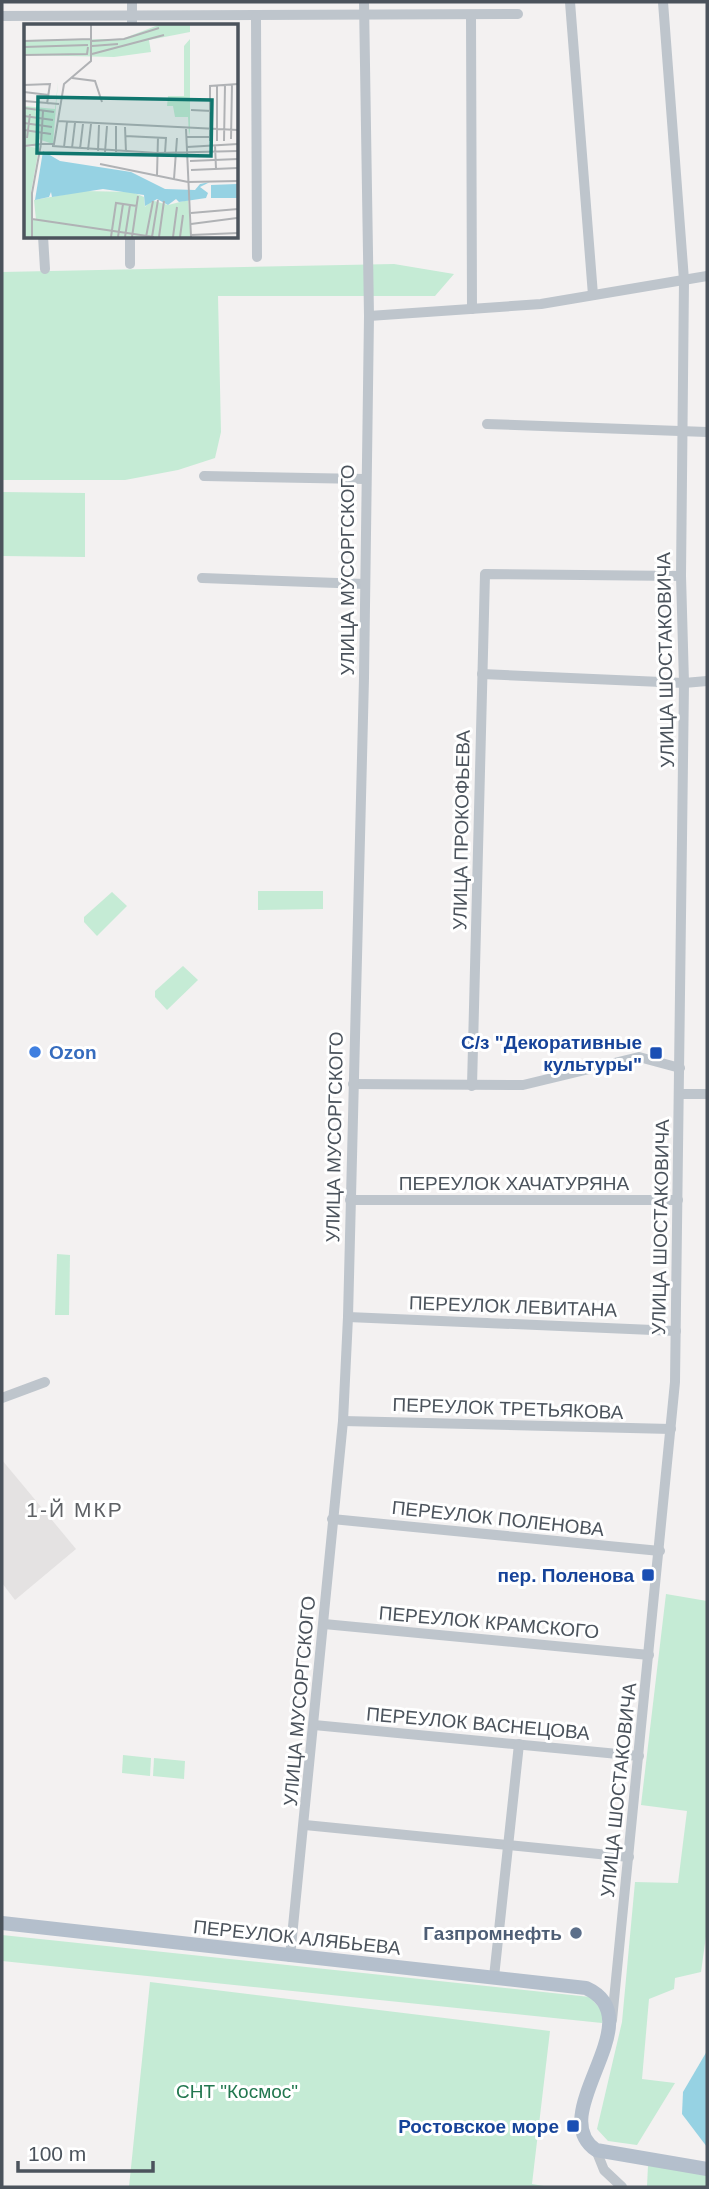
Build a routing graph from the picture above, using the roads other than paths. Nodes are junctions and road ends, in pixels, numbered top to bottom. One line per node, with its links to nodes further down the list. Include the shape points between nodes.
1 (132, 2): 11 (street)
2 (364, 2): 8 (street, УЛИЦА МУСОРГСКОГО)
3 (570, 2): 19 (street)
4 (663, 2): 18 (street, УЛИЦА ШОСТАКОВИЧА)
5 (518, 14): 6 (street)
6 (471, 15): 8 (street); 20 (street)
7 (2, 16): 10 (street)
8 (364, 16): 9 (street); 21 (street, УЛИЦА МУСОРГСКОГО)
9 (256, 17): 11 (street); 14 (street)
10 (37, 21): 11 (street)
11 (132, 22)
12 (43, 238): 16 (street)
13 (130, 238): 15 (street)
14 (257, 257)
15 (130, 264)
16 (45, 269)
17 (707, 276): 18 (street)
18 (684, 280): 19 (street); 23 (street, УЛИЦА ШОСТАКОВИЧА)
19 (593, 295): 20 (street)
20 (472, 309): 21 (street)
21 (369, 316): 26 (street, УЛИЦА МУСОРГСКОГО)
22 (487, 424): 23 (street)
23 (682, 432): 24 (street); 27 (street, УЛИЦА ШОСТАКОВИЧА)
24 (707, 432)
25 (204, 476): 26 (street)
26 (365, 479): 29 (street, УЛИЦА МУСОРГСКОГО)
27 (681, 576): 30 (street, УЛИЦА ПРОКОФЬЕВА, via 485,574); 32 (street, УЛИЦА ШОСТАКОВИЧА)
28 (202, 579): 29 (street)
29 (365, 584): 34 (street, УЛИЦА МУСОРГСКОГО)
30 (482, 674): 32 (street); 35 (street, УЛИЦА ПРОКОФЬЕВА)
31 (707, 681): 32 (street)
32 (684, 683): 33 (street, УЛИЦА ШОСТАКОВИЧА)
33 (680, 1068): 35 (street, via 639,1057 523,1085); 36 (street, УЛИЦА ШОСТАКОВИЧА)
34 (353, 1084): 35 (street); 38 (street, УЛИЦА МУСОРГСКОГО)
35 (472, 1086)
36 (680, 1094): 37 (street); 39 (street, УЛИЦА ШОСТАКОВИЧА)
37 (707, 1094)
38 (350, 1200): 39 (street, ПЕРЕУЛОК ХАЧАТУРЯНА); 40 (street, УЛИЦА МУСОРГСКОГО)
39 (678, 1200): 41 (street, УЛИЦА ШОСТАКОВИЧА)
40 (348, 1317): 41 (street, ПЕРЕУЛОК ЛЕВИТАНА); 44 (street, УЛИЦА МУСОРГСКОГО)
41 (676, 1331): 45 (street, УЛИЦА ШОСТАКОВИЧА)
42 (45, 1382): 43 (street)
43 (2, 1398)
44 (343, 1421): 45 (street, ПЕРЕУЛОК ТРЕТЬЯКОВА); 46 (street, УЛИЦА МУСОРГСКОГО)
45 (671, 1429): 47 (street, УЛИЦА ШОСТАКОВИЧА)
46 (332, 1519): 47 (street, ПЕРЕУЛОК ПОЛЕНОВА); 48 (street, УЛИЦА МУСОРГСКОГО)
47 (660, 1551): 49 (street, УЛИЦА ШОСТАКОВИЧА)
48 (324, 1624): 49 (street, ПЕРЕУЛОК КРАМСКОГО); 50 (street, УЛИЦА МУСОРГСКОГО)
49 (649, 1655): 52 (street, УЛИЦА ШОСТАКОВИЧА)
50 (314, 1725): 51 (street, ПЕРЕУЛОК ВАСНЕЦОВА); 53 (street, УЛИЦА МУСОРГСКОГО)
51 (519, 1744): 52 (street, ПЕРЕУЛОК ВАСНЕЦОВА); 54 (street)
52 (639, 1756): 55 (street, УЛИЦА ШОСТАКОВИЧА)
53 (305, 1825): 54 (street); 57 (street, УЛИЦА МУСОРГСКОГО)
54 (510, 1845): 55 (street); 58 (street)
55 (629, 1857): 59 (street, УЛИЦА ШОСТАКОВИЧА)
56 (2, 1923): 57 (main road, ПЕРЕУЛОК АЛЯБЬЕВА)
57 (290, 1957): 58 (main road, ПЕРЕУЛОК АЛЯБЬЕВА)
58 (494, 1977): 59 (main road, ПЕРЕУЛОК АЛЯБЬЕВА, via 586,1987 606,2002)
59 (612, 2020): 60 (main road, via 582,2125 585,2140)
60 (596, 2150): 61 (main road); 62 (street, via 604,2170)
61 (707, 2169)
62 (622, 2187)

